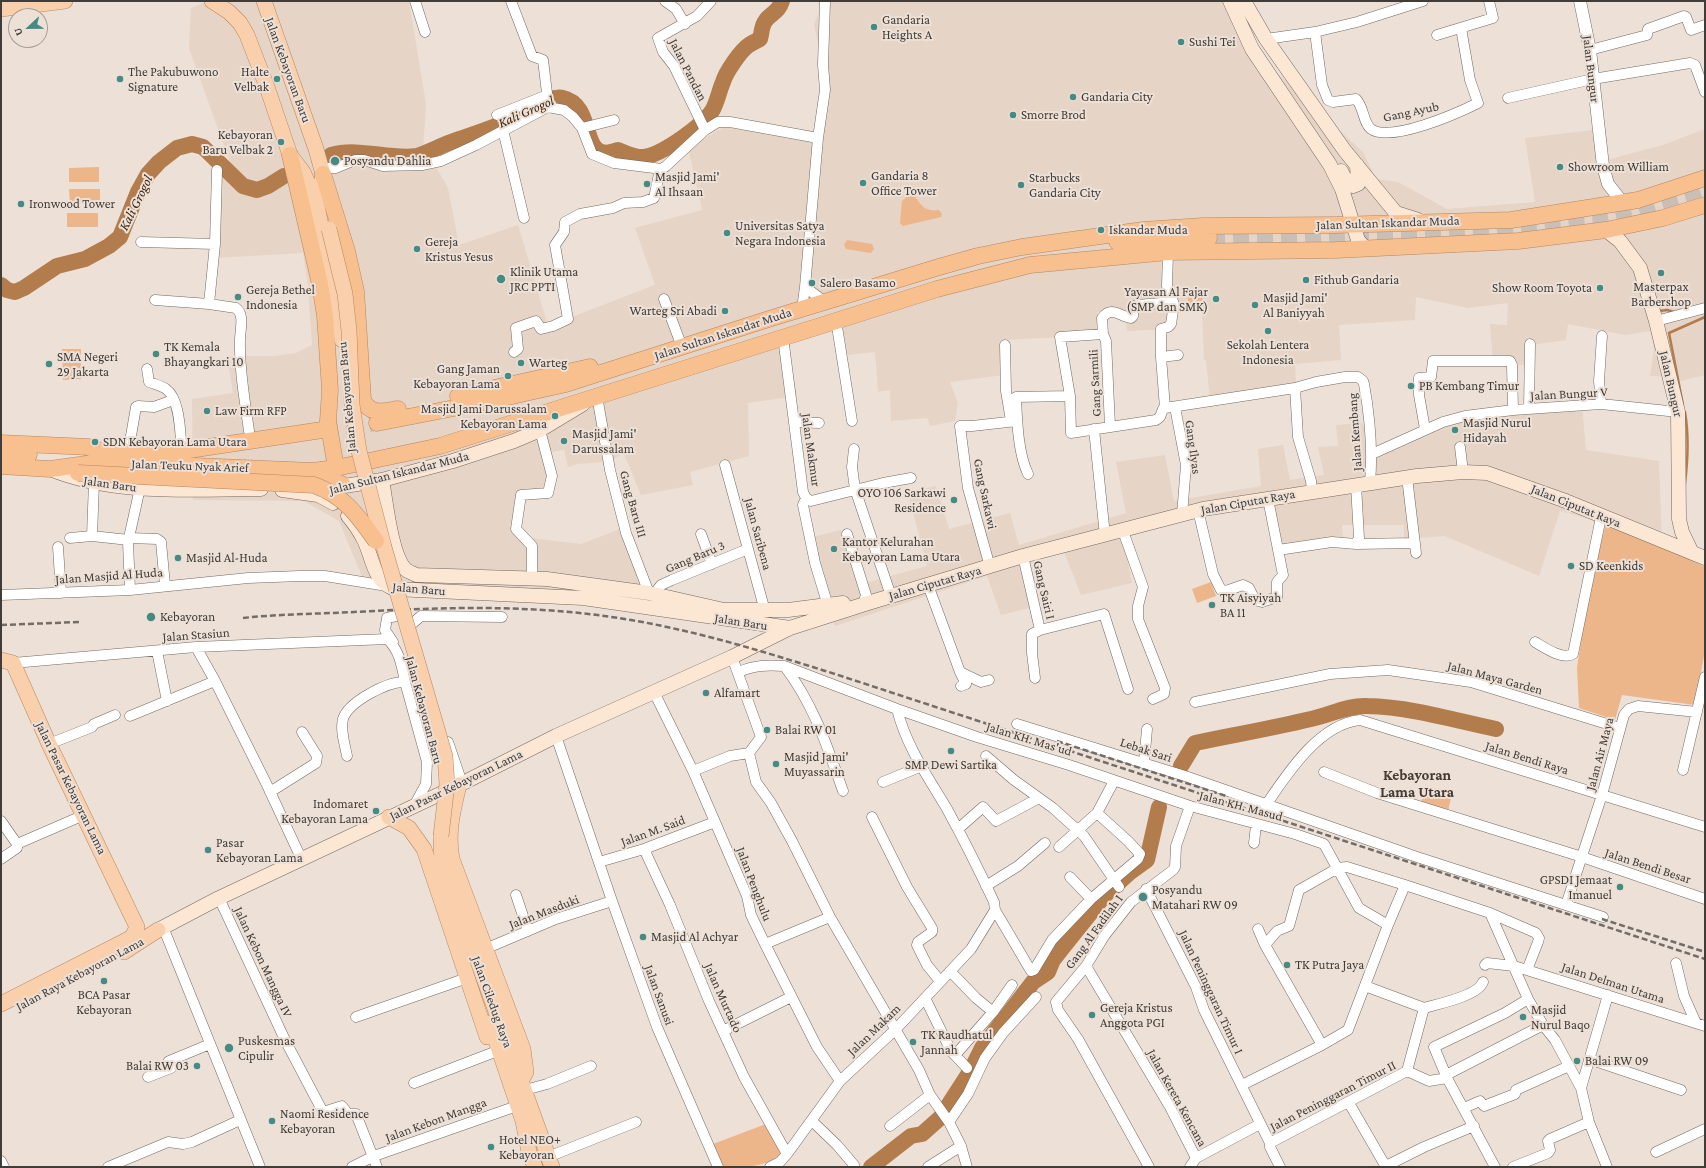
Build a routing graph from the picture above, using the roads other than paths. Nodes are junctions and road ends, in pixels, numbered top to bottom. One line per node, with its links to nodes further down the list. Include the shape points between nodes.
1 (65, 1): 14 (main road)
2 (212, 1): 13 (main road, Jalan Kebayoran Baru)
3 (415, 1): 18 (street)
4 (511, 1): 26 (street, via 532,56 544,60 547,92 544,96)
5 (665, 1): 15 (street, via 676,9)
6 (711, 1): 15 (street, Jalan Pandan, via 698,16)
7 (825, 1): 31 (street, via 825,90)
8 (1423, 1): 19 (street)
9 (1489, 1): 17 (street, via 1492,18)
10 (1580, 1): 22 (street, Jalan Bungur)
11 (264, 3): 37 (main road, Jalan Kebayoran Baru)
12 (1238, 3): 21 (main road); 32 (main road, via 1252,49)
13 (226, 6): 33 (main road, Jalan Kebayoran Baru, via 244,29 254,50)
14 (1, 9)
15 (685, 24): 29 (street, Jalan Pandan, via 658,38)
16 (1705, 25): 22 (street, via 1691,30 1684,16 1648,29 1647,35)
17 (1462, 28): 19 (street, Gang Ayub, via 1470,80 1478,103 1431,123 1386,132 1372,130 1369,127 1356,99 1333,102 1328,100 1322,85); 20 (street)
18 (425, 32)
19 (1315, 32): 21 (street)
20 (1438, 35)
21 (1266, 39): 34 (main road)
22 (1590, 50): 23 (street, Jalan Bungur)
23 (1593, 79): 24 (street, via 1693,63); 25 (street); 39 (street, Jalan Bungur, via 1601,156)
24 (1705, 92)
25 (1508, 98)
26 (497, 115)
27 (614, 120): 28 (street)
28 (588, 126): 30 (street, via 564,110 548,107); 35 (street, via 592,154 614,164)
29 (704, 128): 31 (street, via 718,122 730,122); 35 (street)
30 (503, 130): 37 (street, via 460,152 422,165 384,166 355,160); 43 (street)
31 (818, 138): 57 (street)
32 (1323, 153): 34 (main road, via 1329,154 1336,162 1348,185 1358,184); 46 (main road, via 1337,178)
33 (290, 155): 48 (main road, Jalan Kebayoran Baru, via 303,172); 81 (highway, via 322,296)
34 (1356, 165): 44 (main road, via 1396,212)
35 (660, 169): 73 (street, via 654,198 580,214 566,222 564,232 555,245 568,318 553,326 541,328 536,321 516,328 518,349)
36 (216, 170): 53 (street)
37 (322, 171): 48 (main road, Jalan Kebayoran Baru); 80 (highway, via 347,251 356,291)
38 (1705, 178): 40 (highway, Jalan Sultan Iskandar Muda)
39 (1608, 184): 40 (street, Jalan Bungur); 42 (street, via 1606,197)
40 (1630, 202): 42 (highway, Jalan Sultan Iskandar Muda); 45 (highway)
41 (1705, 205): 45 (highway, Jalan Sultan Iskandar Muda)
42 (1598, 207): 44 (highway, Jalan Sultan Iskandar Muda, via 1511,220); 49 (highway, via 1604,218)
43 (524, 218)
44 (1426, 222): 46 (highway, Jalan Sultan Iskandar Muda)
45 (1644, 222): 49 (highway, Jalan Sultan Iskandar Muda)
46 (1352, 224): 47 (highway, Jalan Sultan Iskandar Muda); 55 (main road)
47 (1335, 225): 51 (highway, Jalan Sultan Iskandar Muda, via 1203,226 1143,230); 56 (highway, via 1341,238)
48 (325, 228): 142 (main road, Jalan Kebayoran Baru, via 339,315 348,435); 225 (main road, Jalan Kebayoran Baru, bridge, via 345,294 352,405 359,452 445,756 447,784)
49 (1602, 230): 55 (highway, Jalan Sultan Iskandar Muda, via 1518,241); 66 (main road, Jalan Bungur, via 1620,241 1640,268)
50 (1209, 238): 54 (highway, Jalan Sultan Iskandar Muda)
51 (1067, 241): 54 (highway, Jalan Sultan Iskandar Muda); 60 (highway, Jalan Sultan Iskandar Muda, via 978,256)
52 (141, 242): 53 (street)
53 (214, 244): 62 (street)
54 (1170, 246): 56 (highway, Jalan Sultan Iskandar Muda); 61 (street, via 1167,286); 65 (highway, Jalan Sultan Iskandar Muda, via 1121,249 1069,262 1030,265 951,284)
55 (1364, 248): 56 (highway, Jalan Sultan Iskandar Muda)
56 (1336, 250)
57 (805, 287): 60 (street); 64 (street)
58 (664, 299): 72 (street)
59 (155, 300): 62 (street)
60 (825, 302): 64 (highway, Jalan Sultan Iskandar Muda)
61 (1173, 302): 67 (street, via 1137,304 1131,318 1116,312 1105,314 1102,318); 75 (street, via 1171,324 1160,328)
62 (209, 304): 100 (street, via 236,308 242,315 241,371)
63 (1705, 308): 66 (street)
64 (802, 309): 72 (highway, Jalan Sultan Iskandar Muda)
65 (836, 320): 69 (highway, Jalan Sultan Iskandar Muda); 90 (street)
66 (1656, 321): 89 (main road, Jalan Bungur)
67 (1103, 334): 82 (street, Gang Sarmili, via 1060,337); 96 (street, Gang Sarmili, via 1106,341)
68 (1602, 336): 85 (street, via 1599,381)
69 (783, 337): 83 (highway, Jalan Sultan Iskandar Muda); 92 (street, Jalan Makmur)
70 (1530, 344): 87 (street)
71 (1005, 345): 91 (street, via 1006,391)
72 (682, 347): 76 (highway, Jalan Sultan Iskandar Muda)
73 (514, 352)
74 (1178, 355): 75 (street)
75 (1161, 357): 86 (street)
76 (643, 360): 80 (highway, via 618,361 383,411 375,411 366,406); 93 (highway, Jalan Sultan Iskandar Muda, via 538,391)
77 (147, 369): 84 (street, via 149,382 168,390)
78 (1363, 380): 79 (street, Gang Ilyas, via 1358,377 1345,377); 107 (street, Jalan Kembang)
79 (1295, 388): 86 (street, Gang Ilyas); 126 (street, via 1298,437)
80 (362, 389): 81 (highway, via 357,397 349,401 340,400)
81 (330, 390): 95 (highway)
82 (1070, 396): 91 (street, via 1016,397); 97 (street, Gang Sarmili, via 1071,433)
83 (593, 398): 99 (main road, Jalan Sultan Iskandar Muda); 109 (highway, Jalan Sultan Iskandar Muda, via 460,440); 156 (street, Gang Baru III, via 626,533)
84 (173, 400): 101 (street, via 179,420); 105 (street, via 154,406 136,407)
85 (1601, 404): 87 (street, Jalan Bungur V); 89 (street, Jalan Bungur V)
86 (1170, 408): 96 (street, Gang Sarmili, via 1163,409 1156,420); 131 (street, Gang Ilyas, via 1186,465)
87 (1529, 408): 88 (street, Jalan Bungur V)
88 (1513, 410): 98 (street, Jalan Bungur V, via 1462,416); 98 (street, via 1510,361 1433,361 1431,377 1419,378)
89 (1678, 412): 146 (main road, Jalan Bungur, via 1679,519 1682,532)
90 (852, 421)
91 (1014, 421): 116 (street); 149 (street, Gang Sarkawi, via 960,426 968,488)
92 (794, 422): 94 (street); 128 (street, Jalan Makmur, via 803,492)
93 (377, 423)
94 (819, 423)
95 (325, 426): 100 (highway); 105 (highway, via 170,453); 113 (highway)
96 (1110, 426): 97 (street, Gang Sarmili)
97 (1094, 429): 137 (street, Gang Sarmili)
98 (1425, 429): 107 (street, Jalan Bungur V)
99 (540, 430): 119 (main road, Jalan Sultan Iskandar Muda, via 452,461); 150 (street, via 552,476 548,493 521,495 516,529 532,546)
100 (249, 431): 101 (highway)
101 (181, 441): 105 (highway)
102 (1, 443): 108 (highway, Jalan Teuku Nyak Arief, via 89,448)
103 (1460, 447): 115 (street)
104 (854, 449): 125 (street, via 852,467)
105 (134, 453): 108 (highway, Jalan Teuku Nyak Arief)
106 (1, 454): 110 (highway)
107 (1372, 454): 121 (street, Jalan Kembang)
108 (103, 457): 110 (highway); 110 (highway, Jalan Teuku Nyak Arief); 114 (highway, Jalan Teuku Nyak Arief)
109 (379, 460): 113 (highway, Jalan Teuku Nyak Arief)
110 (51, 464): 112 (highway, Jalan Teuku Nyak Arief); 120 (main road, Jalan Baru, via 74,478); 142 (highway, bridge, via 78,473 314,485 335,494 350,506)
111 (725, 465): 144 (street, Jalan Saribena)
112 (1, 466)
113 (336, 468): 114 (highway, Jalan Teuku Nyak Arief)
114 (313, 471): 122 (highway)
115 (1463, 472): 117 (main road, Jalan Ciputat Raya); 132 (main road, Jalan Ciputat Raya, via 1487,473 1563,500)
116 (1028, 474)
117 (1407, 477): 121 (main road, Jalan Ciputat Raya); 140 (street, via 1415,548)
118 (911, 478): 125 (street, Jalan Makmur)
119 (382, 480): 122 (main road, Jalan Sultan Iskandar Muda); 143 (main road, Jalan Baru)
120 (94, 482): 124 (main road, Jalan Baru); 136 (street)
121 (1370, 483): 123 (main road, Jalan Ciputat Raya)
122 (343, 485): 127 (main road, Jalan Sultan Iskandar Muda, via 330,488)
123 (1356, 485): 126 (main road, Jalan Ciputat Raya); 140 (street)
124 (140, 488): 127 (main road, Jalan Baru, via 282,490); 139 (street)
125 (855, 489): 128 (street, Jalan Makmur, via 811,501); 158 (street)
126 (1312, 491): 129 (main road, Jalan Ciputat Raya)
127 (318, 495): 142 (main road, Jalan Baru, via 346,512)
128 (806, 498): 160 (street, via 803,505 815,563)
129 (1268, 498): 130 (main road, Jalan Ciputat Raya); 145 (street)
130 (1198, 510): 131 (main road, Jalan Ciputat Raya); 145 (street, via 1213,574 1223,591 1243,584 1249,588 1258,602 1276,598 1277,582 1283,575)
131 (1182, 515): 133 (main road, Jalan Ciputat Raya)
132 (1601, 517): 146 (main road, Jalan Ciputat Raya); 166 (street, via 1573,654 1560,654)
133 (1123, 531): 137 (main road, Jalan Ciputat Raya); 183 (street, via 1143,587 1138,606 1138,619 1165,688 1164,694)
134 (700, 534): 148 (street)
135 (847, 534): 159 (street)
136 (92, 536): 138 (street); 139 (street)
137 (1105, 536): 147 (main road, Jalan Ciputat Raya)
138 (70, 538)
139 (129, 539): 151 (street, via 161,542); 154 (street)
140 (1356, 544): 145 (street, via 1332,542)
141 (58, 547): 155 (street)
142 (373, 548): 143 (main road, via 389,546); 153 (main road, Jalan Baru, via 378,576); 225 (main road, Jalan Kebayoran Baru, via 438,760)
143 (396, 549): 150 (main road, Jalan Baru, via 406,570 416,575)
144 (748, 549): 148 (street, Gang Baru 3); 161 (street, Jalan Saribena)
145 (1278, 550)
146 (1699, 555)
147 (1023, 556): 149 (main road, Jalan Ciputat Raya); 165 (street, Gang Sairi I)
148 (712, 564): 156 (street, Gang Baru 3, via 666,582)
149 (990, 567): 152 (main road, Jalan Ciputat Raya)
150 (532, 578): 156 (main road, Jalan Baru)
151 (165, 585): 153 (street, Jalan Masjid Al Huda, via 248,578 325,576); 154 (street, Jalan Masjid Al Huda)
152 (928, 585): 158 (main road, Jalan Ciputat Raya); 174 (street)
153 (387, 586): 164 (main road, Jalan Baru, via 415,591 583,598)
154 (130, 590): 155 (street, Jalan Masjid Al Huda)
155 (61, 593): 157 (street, Jalan Masjid Al Huda)
156 (652, 593): 161 (main road, Jalan Baru, via 724,610)
157 (1, 595)
158 (891, 596): 159 (main road, Jalan Ciputat Raya)
159 (867, 600): 160 (main road, Jalan Baru); 164 (main road, Jalan Ciputat Raya)
160 (828, 606): 161 (main road, Jalan Baru)
161 (765, 611)
162 (502, 617): 163 (street, via 421,616)
163 (413, 623): 167 (street, via 401,615 387,618 385,630); 206 (street, via 426,674 459,774)
164 (783, 628): 170 (main road, Jalan Pasar Kebayoran Lama, via 758,645)
165 (1040, 630): 176 (street, Gang Sairi I, via 1032,634); 181 (street, Gang Sairi I, via 1104,614)
166 (1535, 642)
167 (394, 644): 168 (street, Jalan Stasiun, via 387,639 380,639); 179 (street)
168 (196, 647): 169 (street, Jalan Stasiun); 178 (street)
169 (157, 651): 171 (street, Jalan Stasiun); 184 (street)
170 (732, 657): 173 (street); 182 (main road, Jalan Pasar Kebayoran Lama)
171 (7, 661): 195 (main road, Jalan Pasar Kebayoran Lama)
172 (784, 666): 173 (street, Jalan KH. Mas'ud, via 750,666); 186 (street, Jalan KH. Mas'ud); 207 (street, via 804,695 819,724)
173 (739, 672): 196 (street, via 761,737)
174 (960, 672): 177 (street, via 981,682); 180 (street, via 966,684)
175 (1705, 677): 187 (street)
176 (1035, 678)
177 (988, 680)
178 (215, 681): 184 (street); 208 (street)
179 (405, 682): 197 (street, via 372,692 345,712 342,726); 213 (street, via 427,762 426,784)
180 (961, 686)
181 (1128, 689)
182 (654, 692): 194 (main road, Jalan Pasar Kebayoran Lama); 202 (street, Jalan Penghulu)
183 (1153, 699)
184 (167, 701): 189 (street)
185 (1194, 702): 191 (street, Jalan Maya Garden, via 1330,674 1388,670 1471,682)
186 (897, 709): 200 (street, via 902,729); 204 (street, Jalan KH. Mas'ud)
187 (1697, 712): 191 (street, Jalan Air Maya, via 1638,706 1629,709 1624,715); 201 (street)
188 (115, 714): 195 (street, via 92,727)
189 (130, 716)
190 (1017, 724): 199 (street, Lebak Sari)
191 (1620, 728): 210 (street, Jalan Air Maya)
192 (1147, 729): 199 (street)
193 (302, 732): 208 (street, via 317,756 316,764)
194 (556, 736): 206 (main road, Jalan Pasar Kebayoran Lama); 234 (street, Jalan Sanusi)
195 (49, 744): 216 (main road, Jalan Pasar Kebayoran Lama)
196 (749, 753): 202 (street, via 730,756); 249 (street, via 756,782 792,841)
197 (347, 756)
198 (986, 756): 211 (street)
199 (1144, 763): 212 (street, Lebak Sari)
200 (922, 766): 205 (street); 223 (street)
201 (1683, 770)
202 (693, 771): 220 (street, Jalan Penghulu)
203 (1324, 772): 232 (street, Jalan Bendi Besar, via 1345,782 1420,807)
204 (1114, 781): 209 (street, Jalan KH. Mas'ud); 215 (street)
205 (883, 782)
206 (459, 785): 213 (main road, Jalan Pasar Kebayoran Lama); 258 (main road, via 451,818 449,844 452,859)
207 (843, 791)
208 (270, 792): 231 (street)
209 (1154, 794): 214 (street, Jalan KH. Masud)
210 (1602, 795): 212 (street, Jalan Bendi Raya, via 1360,720 1341,724 1324,735 1307,751); 222 (street, Jalan Bendi Raya); 232 (street, Jalan Air Maya)
211 (1039, 798): 223 (street, via 996,821 983,807); 224 (street)
212 (1266, 805): 246 (street, Lebak Sari)
213 (414, 806): 217 (main road, Jalan Pasar Kebayoran Lama)
214 (1190, 806): 221 (street, Jalan KH. Masud); 240 (street, Gang Al Fadilah I, via 1176,846 1175,867)
215 (1097, 813): 224 (street); 237 (street, via 1140,854)
216 (84, 815): 228 (street); 251 (main road, Jalan Pasar Kebayoran Lama)
217 (389, 817): 231 (main road, Jalan Pasar Kebayoran Lama); 265 (main road, via 409,828 424,849)
218 (872, 817): 266 (street, via 907,887 932,928 932,932 917,945 927,965)
219 (1, 821): 228 (street)
220 (715, 822): 230 (street, Jalan M. Said); 256 (street, Jalan Penghulu, via 748,896 751,915)
221 (1256, 825): 227 (street); 235 (street, Jalan KH. Masud, via 1321,842)
222 (1705, 827)
223 (958, 829): 239 (street)
224 (1078, 830): 229 (street); 237 (street)
225 (437, 836): 276 (main road, Jalan Ciledug Raya, via 446,873)
226 (1045, 843): 239 (street, via 1018,866)
227 (1254, 843)
228 (17, 844): 233 (street, via 16,848)
229 (1059, 847)
230 (644, 849): 234 (street, Jalan M. Said); 284 (street, Jalan Murtado)
231 (301, 858): 242 (main road, Jalan Pasar Kebayoran Lama)
232 (1583, 858): 244 (street, Jalan Bendi Besar); 246 (street, Jalan Air Maya)
233 (1, 859)
234 (599, 862): 245 (street, Jalan Sanusi)
235 (1338, 868): 238 (street, via 1351,868); 252 (street, via 1359,908); 257 (street, via 1299,890 1289,926 1277,931)
236 (1070, 877): 243 (street)
237 (1116, 883): 243 (street)
238 (1405, 885): 248 (street); 252 (street)
239 (986, 886): 247 (street)
240 (1146, 889): 261 (street, Gang Al Fadilah I, via 1122,913); 299 (street, Jalan Peninggaran Timur I, via 1196,986 1204,1010)
241 (516, 895): 255 (street)
242 (219, 898): 253 (main road, Jalan Pasar Kebayoran Lama); 320 (street, Jalan Kebon Mangga IV, via 285,1040 323,1112 342,1106 348,1114 356,1114)
243 (1091, 899): 247 (street, via 1052,940 1034,970 1029,970)
244 (1705, 899)
245 (612, 901): 255 (street, Jalan Masduki); 333 (street, Jalan Sanusi, via 661,1037)
246 (1566, 905): 250 (street, Lebak Sari)
247 (995, 910): 264 (street, Jalan Makam, via 971,949)
248 (1490, 913): 262 (street); 263 (street, via 1538,935 1538,942)
249 (830, 917): 256 (street); 283 (street)
250 (1603, 917)
251 (137, 924): 253 (main road); 275 (main road, Jalan Raya Kebayoran Lama, via 132,937)
252 (1388, 925): 269 (street)
253 (160, 929): 279 (main road, Jalan Raya Kebayoran Lama, via 125,952); 285 (street)
254 (1258, 929): 257 (street)
255 (528, 931): 258 (street, Jalan Masduki)
256 (765, 944): 271 (street, Jalan Penghulu)
257 (1265, 945): 286 (street)
258 (486, 949): 300 (main road, via 523,1049 526,1072)
259 (1676, 962): 281 (street, via 1684,996)
260 (1485, 965): 262 (street, Jalan Delman Utama, via 1487,963)
261 (1086, 966): 323 (street, Jalan Kereta Kencana, via 1170,1107); 337 (street, Gang Al Fadilah I, via 1056,1002 1058,1010 1078,1039)
262 (1514, 966): 263 (street, Jalan Delman Utama); 274 (street)
263 (1527, 970): 270 (street, Jalan Delman Utama)
264 (950, 971): 266 (street, Jalan Makam); 278 (street, via 976,998)
265 (467, 978): 280 (street); 287 (main road)
266 (940, 981): 272 (street, Jalan Makam)
267 (1483, 982): 277 (street, via 1481,987 1472,992)
268 (1012, 985): 278 (street)
269 (1365, 986): 277 (street); 286 (street, via 1348,1030)
270 (1608, 995): 281 (street, Jalan Delman Utama); 289 (street)
271 (791, 997): 284 (street); 297 (street, Jalan Penghulu, via 817,1047)
272 (926, 998): 283 (street, Jalan Makam); 288 (street, via 951,1051)
273 (1036, 998): 307 (street, via 1003,1033 985,1058 968,1094)
274 (1528, 999): 282 (street); 295 (street, via 1505,1013 1434,1047)
275 (1, 1004)
276 (489, 1007): 292 (main road, Jalan Ciledug Raya); 300 (main road, Jalan Ciledug Raya)
277 (1424, 1008): 294 (street, Jalan Peninggaran Timur II)
278 (994, 1012): 288 (street)
279 (1, 1015)
280 (356, 1017)
281 (1700, 1024)
282 (1543, 1025): 291 (street, via 1555,1040); 295 (street)
283 (896, 1029): 297 (street, Jalan Makam); 303 (street)
284 (723, 1031): 319 (street, Jalan Murtado, via 744,1078)
285 (210, 1044): 296 (street, via 169,1061 171,1068); 308 (street)
286 (1322, 1045): 299 (street)
287 (492, 1053): 292 (main road); 298 (street)
288 (956, 1054): 293 (street)
289 (1589, 1059): 301 (street); 302 (street)
290 (592, 1066): 300 (street, via 547,1084)
291 (1569, 1066): 301 (street); 306 (street, via 1516,1090 1515,1094 1484,1106 1480,1101)
292 (504, 1067): 305 (main road, Jalan Ciledug Raya)
293 (967, 1068)
294 (1407, 1072): 295 (street, Jalan Peninggaran Timur II, via 1429,1081); 304 (street, Jalan Peninggaran Timur II)
295 (1447, 1076): 306 (street)
296 (148, 1077)
297 (840, 1081): 309 (street, Jalan Makam)
298 (414, 1083)
299 (1242, 1085): 312 (street, Jalan Peninggaran Timur I)
300 (523, 1086): 322 (main road, Jalan Ciledug Raya)
301 (1581, 1088): 311 (street)
302 (1681, 1090)
303 (930, 1095): 307 (street); 313 (street)
304 (1349, 1103): 316 (street, Jalan Peninggaran Timur II); 326 (street)
305 (517, 1106): 320 (street, Jalan Kebon Mangga); 332 (main road, Jalan Ciledug Raya)
306 (1464, 1108): 314 (street)
307 (944, 1116): 317 (street)
308 (240, 1120): 328 (street, via 192,1142 168,1142); 329 (street)
309 (812, 1121): 319 (street, Jalan Makam); 325 (street)
310 (636, 1122): 322 (street)
311 (1589, 1122): 340 (street, via 1550,1139 1548,1153); 341 (street)
312 (1260, 1124): 316 (street, Jalan Peninggaran Timur I); 323 (street, Jalan Kereta Kencana)
313 (890, 1126)
314 (1474, 1126): 326 (street); 339 (street)
315 (1705, 1129): 318 (street)
316 (1270, 1143): 338 (street, Jalan Peninggaran Timur I)
317 (961, 1146): 335 (street); 336 (street)
318 (1656, 1152)
319 (787, 1154): 324 (street, Jalan Makam)
320 (374, 1156): 330 (street); 331 (street, Jalan Kebon Mangga)
321 (1, 1161): 327 (street)
322 (550, 1162)
323 (1193, 1163)
324 (782, 1165): 334 (street, Jalan Makam)
325 (854, 1165)
326 (1386, 1166)
327 (4, 1167)
328 (108, 1167)
329 (260, 1167)
330 (352, 1167)
331 (377, 1167)
332 (535, 1167)
333 (718, 1167)
334 (770, 1167)
335 (928, 1167)
336 (966, 1167)
337 (1149, 1167)
338 (1280, 1167)
339 (1495, 1167)
340 (1513, 1167)
341 (1607, 1167)

